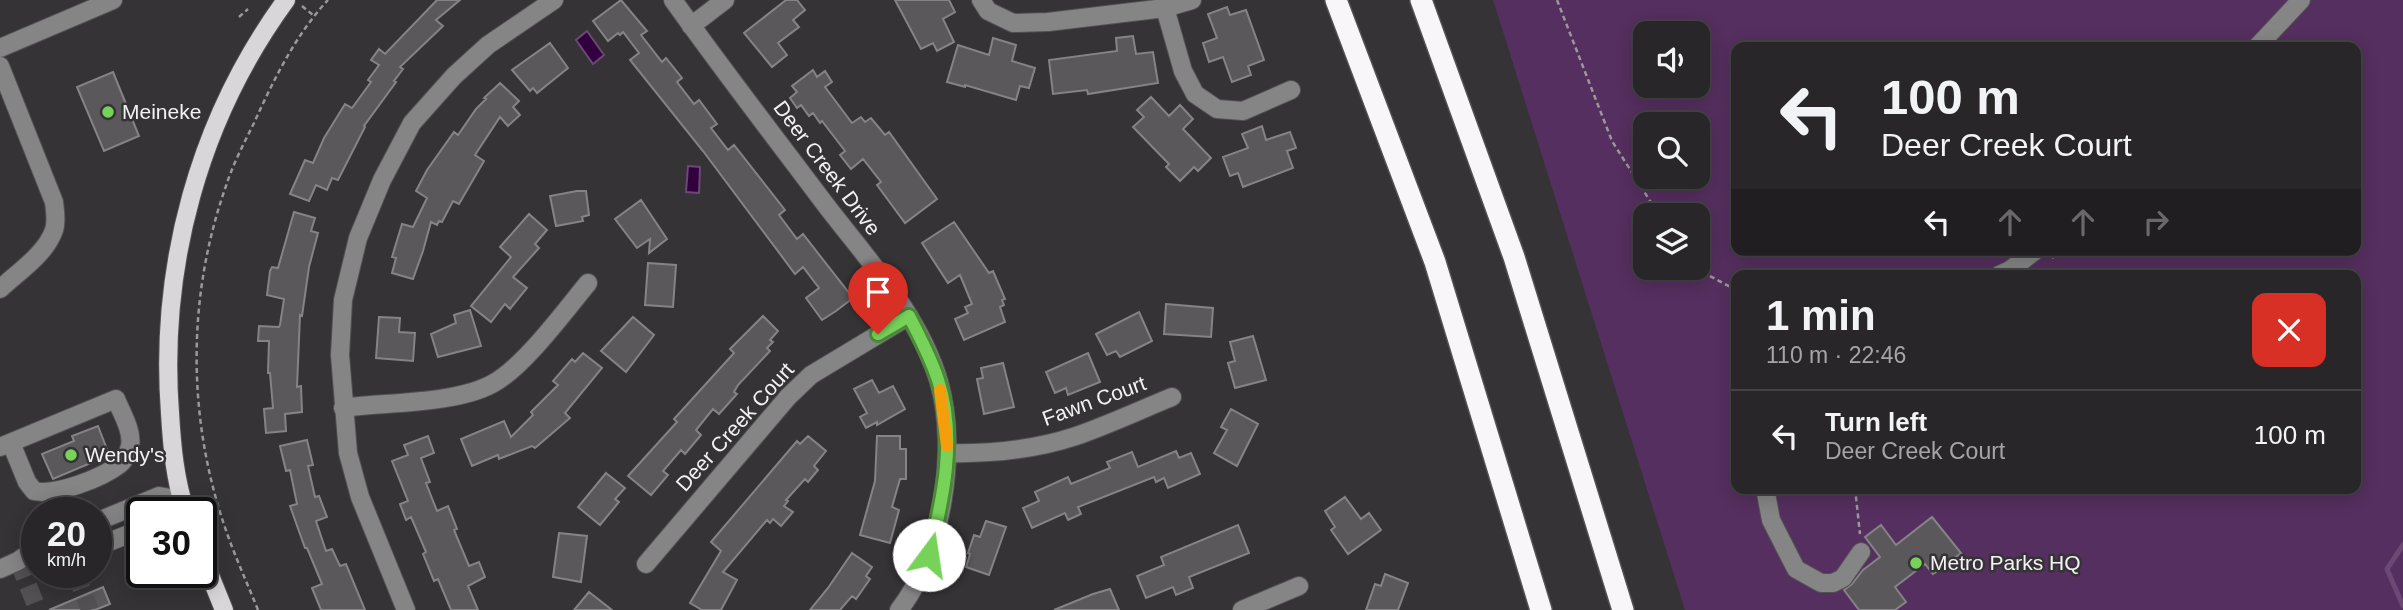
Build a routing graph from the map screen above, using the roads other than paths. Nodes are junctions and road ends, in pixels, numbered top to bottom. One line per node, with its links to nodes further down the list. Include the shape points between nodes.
1 (113, 0): 14 (street)
2 (554, 0): 23 (street, via 488,45 454,76 412,123 382,180 358,238 343,300)
3 (673, 0): 12 (street, Deer Creek Drive)
4 (725, 0): 12 (street)
5 (981, 0): 11 (street, via 988,11 1013,23)
6 (1192, 0): 11 (street)
7 (1336, 0): 40 (highway, via 1435,262)
8 (1422, 0): 41 (highway, via 1514,257)
9 (2301, 0): 13 (street)
10 (280, 2): 27 (main road, via 216,122 177,248 167,348)
11 (1165, 8): 16 (street, via 1183,71 1195,94 1217,109 1243,111)
12 (691, 26): 21 (street, Deer Creek Drive)
13 (2262, 42)
14 (0, 48)
15 (0, 66): 20 (street, via 54,202 56,220 41,251)
16 (1291, 90)
17 (2028, 256): 18 (street)
18 (2010, 270)
19 (588, 283): 23 (street, via 520,362 493,384 460,396)
20 (0, 289)
21 (909, 316): 25 (street, Deer Creek Drive, via 939,382); 32 (street, Deer Creek Court, via 811,375)
22 (1172, 397): 25 (street, Fawn Court, via 1075,436 1028,448)
23 (343, 408): 37 (street, via 360,498)
24 (6, 445): 24 (street, via 27,482 43,493 107,472 122,463 131,445 116,399)
25 (947, 453): 38 (street, Deer Creek Drive, via 929,555)
26 (1767, 494): 28 (street, via 1771,520 1796,569 1821,583 1833,583 1843,578)
27 (178, 497)
28 (1861, 552)
29 (21, 559): 30 (street)
30 (18, 561): 31 (street); 33 (street)
31 (21, 561)
32 (646, 564)
33 (0, 569)
34 (1299, 586): 39 (street)
35 (215, 588): 36 (main road)
36 (224, 610)
37 (406, 610)
38 (899, 610)
39 (1242, 610)
40 (1541, 610)
41 (1623, 610)

